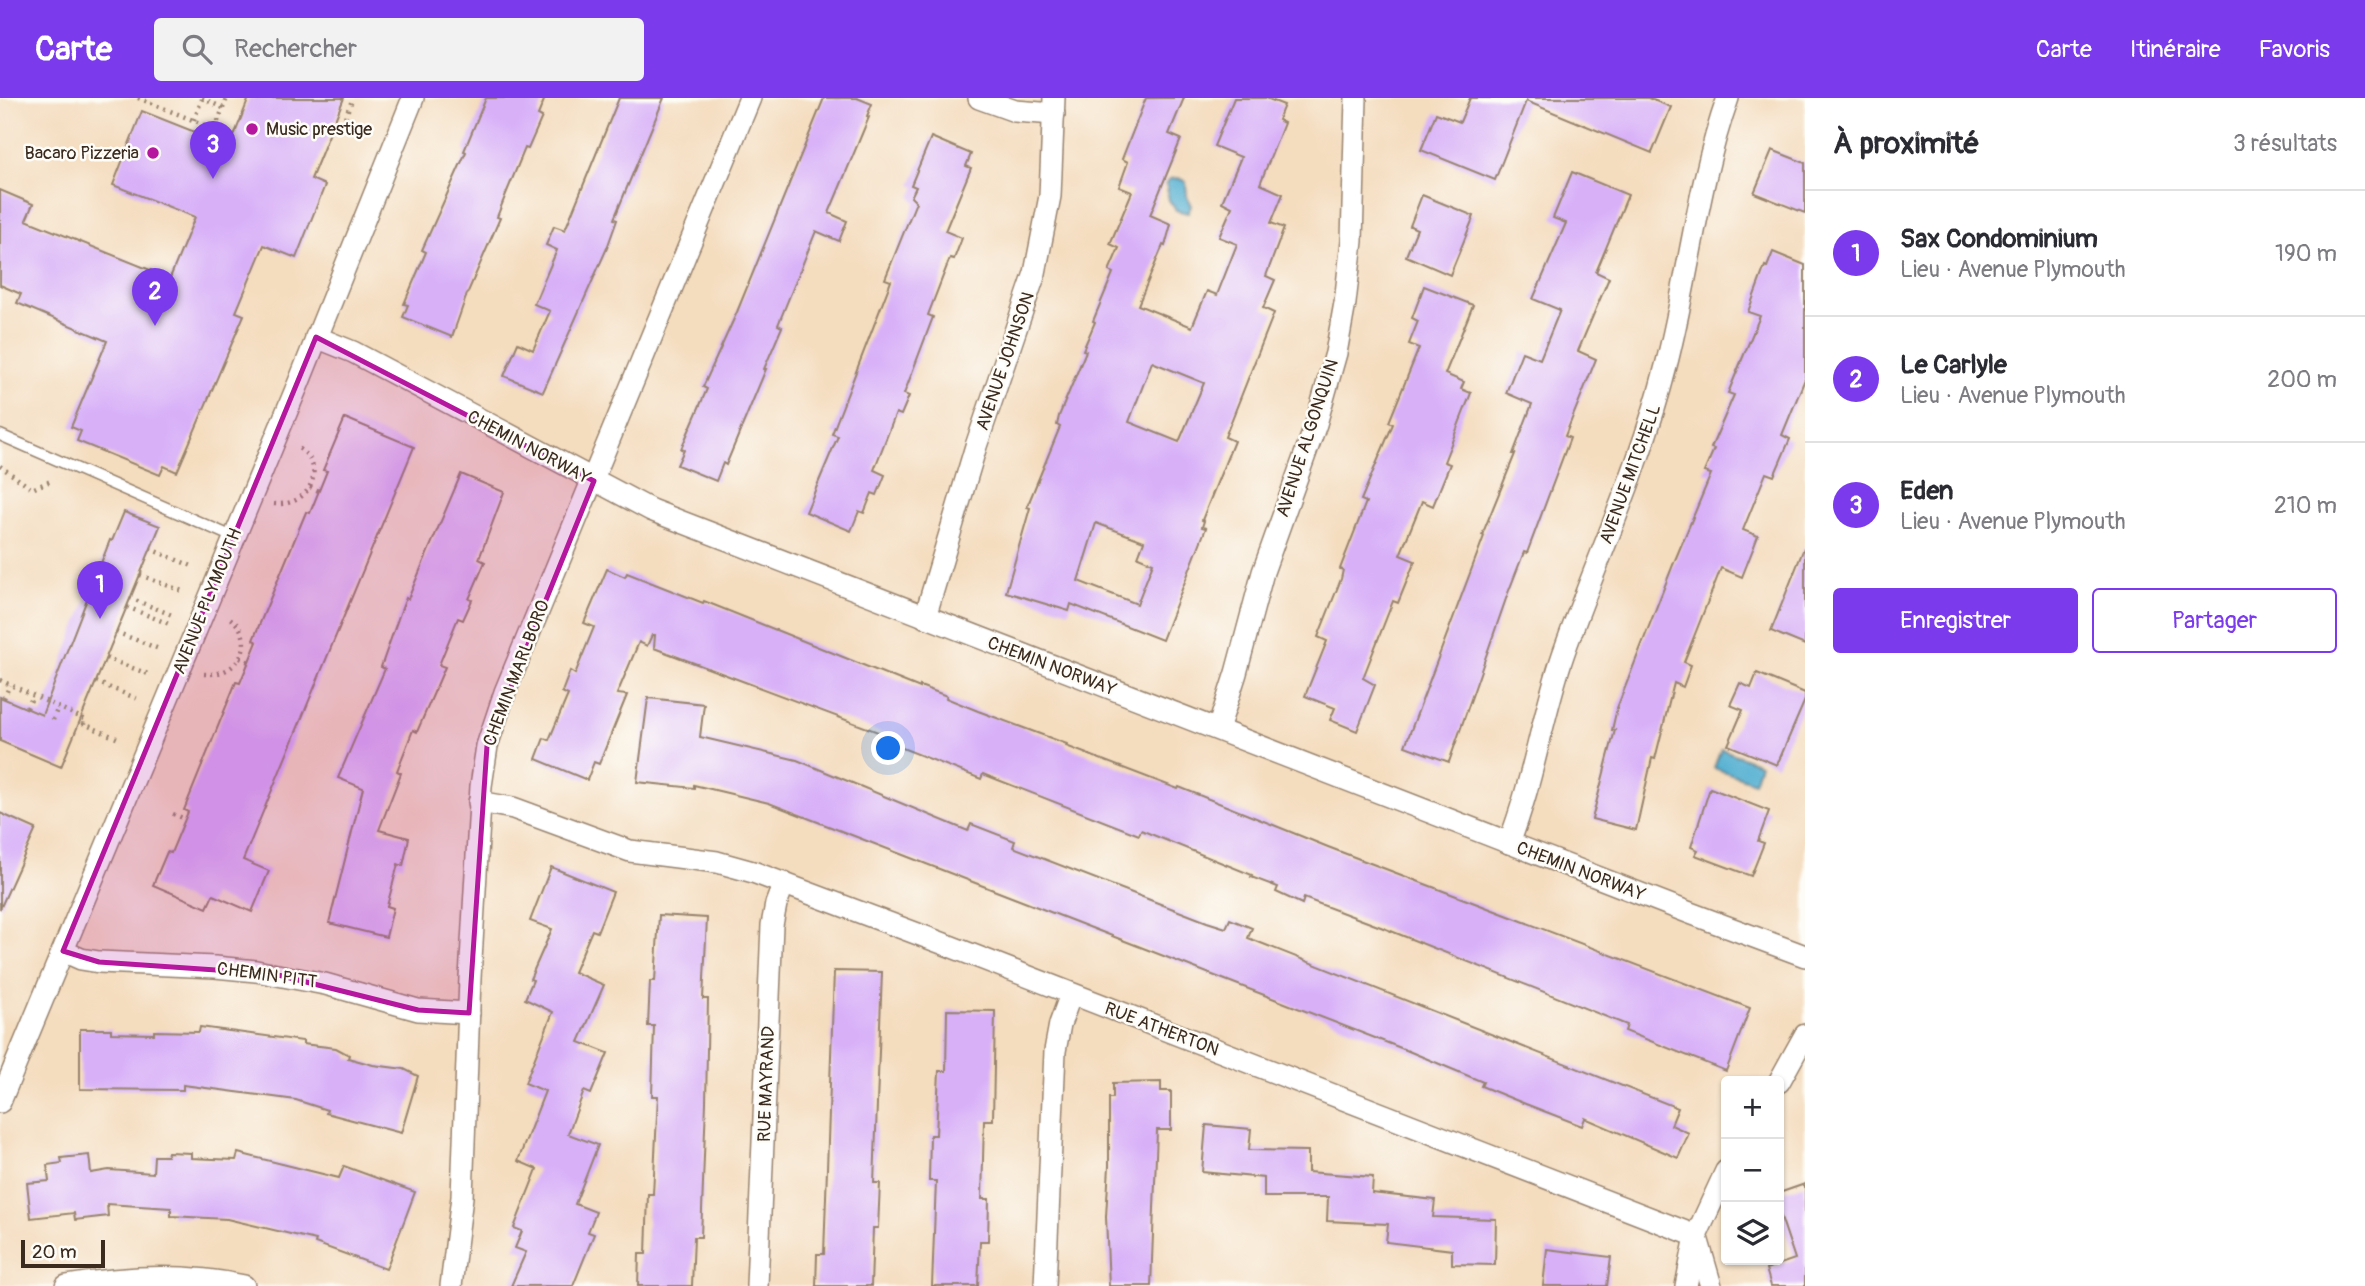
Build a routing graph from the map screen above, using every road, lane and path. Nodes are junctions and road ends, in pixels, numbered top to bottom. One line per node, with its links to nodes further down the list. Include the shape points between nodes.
1 (138, 98): 13 (path)
2 (202, 98): 11 (path); 13 (path)
3 (227, 98): 11 (path)
4 (353, 98): 12 (path)
5 (414, 98): 14 (street, AVENUE PLYMOUTH)
6 (750, 98): 19 (street, CHEMIN MARLBORO)
7 (979, 98): 10 (street, via 1015,111)
8 (1356, 98): 50 (street, AVENUE ALGONQUIN, via 1353,241 1336,353 1263,572)
9 (1728, 98): 55 (street, AVENUE MITCHELL, via 1701,191 1655,407 1563,655)
10 (1054, 106): 32 (street, AVENUE JOHNSON, via 1050,196 1035,273 972,458)
11 (223, 108): 13 (path, via 215,129)
12 (345, 117)
13 (194, 120)
14 (316, 337): 19 (street, CHEMIN NORWAY, via 353,352); 23 (street, AVENUE PLYMOUTH)
15 (0, 435): 23 (lane)
16 (298, 447): 20 (path, via 312,466)
17 (0, 466): 18 (path, via 32,489)
18 (62, 477)
19 (594, 481): 32 (street, CHEMIN NORWAY, via 663,515); 52 (street, CHEMIN MARLBORO, via 495,720 486,746)
20 (310, 487): 21 (path); 22 (path, via 299,501)
21 (319, 491)
22 (274, 503)
23 (233, 537): 57 (street, AVENUE PLYMOUTH)
24 (150, 549): 25 (path)
25 (192, 566)
26 (140, 575): 27 (path)
27 (182, 591)
28 (130, 598): 30 (path)
29 (127, 607): 33 (path)
30 (172, 615)
31 (228, 617): 37 (path, via 242,636)
32 (925, 617): 50 (street, CHEMIN NORWAY)
33 (169, 624)
34 (116, 632): 35 (path)
35 (159, 649)
36 (106, 658): 39 (path)
37 (240, 658): 38 (path); 40 (path, via 229,671)
38 (249, 662)
39 (149, 674)
40 (204, 674)
41 (0, 682): 43 (path)
42 (96, 682): 46 (path)
43 (10, 685): 44 (path); 45 (path)
44 (33, 695): 47 (path); 48 (path)
45 (4, 698)
46 (138, 699)
47 (58, 707): 49 (path); 51 (path)
48 (27, 708)
49 (52, 720)
50 (1218, 729): 55 (street, CHEMIN NORWAY)
51 (121, 740)
52 (479, 802): 56 (street, RUE ATHERTON, via 513,808 620,848 717,862); 60 (street, CHEMIN MARLBORO)
53 (173, 814): 54 (path)
54 (185, 819)
55 (1509, 843): 58 (street, CHEMIN NORWAY)
56 (784, 883): 59 (street, RUE ATHERTON); 69 (street, RUE MAYRAND, via 772,925)
57 (63, 951): 60 (street, CHEMIN PITT, via 99,962 256,971 326,984 418,1010); 63 (street, AVENUE PLYMOUTH)
58 (1805, 956)
59 (1071, 994): 65 (street, RUE ATHERTON); 70 (street, via 1055,1051)
60 (469, 1013): 68 (street, CHEMIN MARLBORO, via 462,1197)
61 (1805, 1035): 62 (street)
62 (1782, 1076)
63 (0, 1102)
64 (1721, 1182): 65 (street)
65 (1696, 1236): 71 (street); 72 (street)
66 (66, 1286): 67 (street, via 167,1278)
67 (244, 1286)
68 (451, 1286)
69 (757, 1286)
70 (1045, 1286)
71 (1686, 1286)
72 (1711, 1286)

